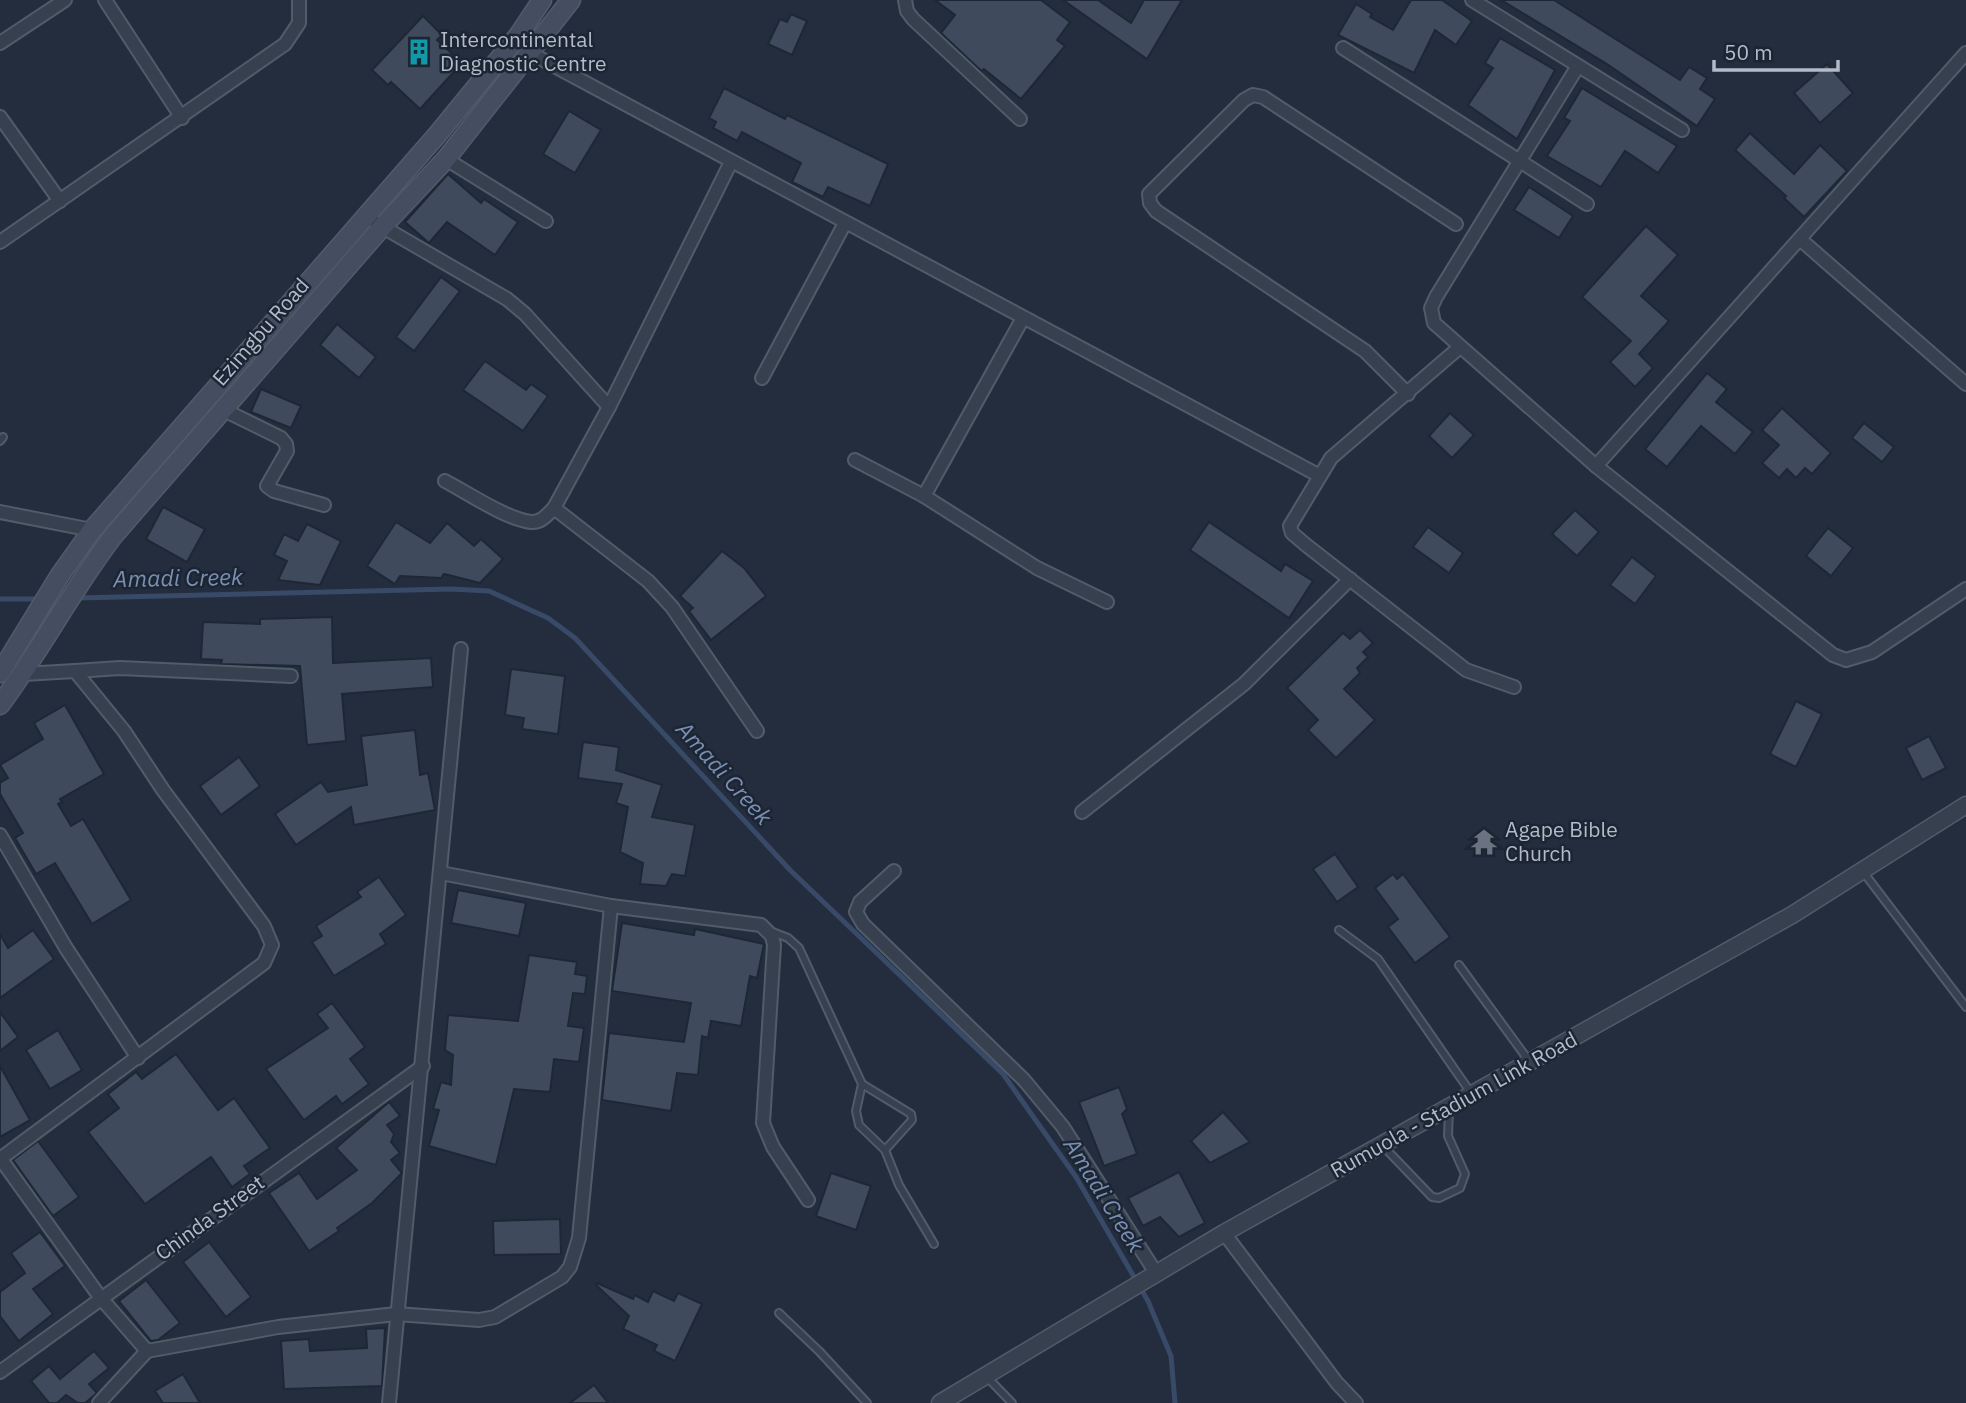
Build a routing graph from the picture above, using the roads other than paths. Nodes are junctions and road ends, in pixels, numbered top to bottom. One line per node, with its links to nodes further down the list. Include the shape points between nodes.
1 (65, 0): 9 (street)
2 (105, 0): 15 (street)
3 (299, 0): 15 (street, via 299,23 285,44)
4 (542, 0): 23 (main road, Ezimgbu Road, via 491,70)
5 (571, 0): 11 (main road, Ezimgbu Road)
6 (905, 0): 16 (street, via 913,19)
7 (1472, 0): 8 (street)
8 (1490, 5): 13 (street)
9 (0, 43)
10 (1343, 48): 19 (street)
11 (530, 53): 18 (main road, Ezimgbu Road); 20 (street)
12 (1966, 53): 28 (street)
13 (1578, 66): 17 (street); 19 (street)
14 (0, 117): 21 (street)
15 (182, 118): 21 (street)
16 (1020, 119)
17 (1682, 130)
18 (446, 159): 24 (street); 27 (main road, Ezimgbu Road)
19 (1521, 160): 22 (street); 31 (street, via 1431,308 1434,323)
20 (732, 162): 25 (street); 35 (street)
21 (60, 201): 29 (street)
22 (1587, 204)
23 (363, 218): 27 (street); 45 (main road, Ezimgbu Road)
24 (546, 222)
25 (845, 223): 30 (street); 32 (street)
26 (1456, 224): 34 (street, via 1263,97 1253,95 1149,194 1156,211 1364,351)
27 (383, 226): 35 (street, via 508,299); 36 (main road, Ezimgbu Road)
28 (1801, 240): 33 (street); 38 (street)
29 (0, 242)
30 (1023, 318): 39 (street); 41 (street)
31 (1460, 346): 34 (street); 38 (street)
32 (762, 378)
33 (1966, 384)
34 (1408, 394): 39 (street, via 1331,458)
35 (609, 407): 43 (street)
36 (224, 410): 42 (street, via 286,444 268,486); 52 (main road, Ezimgbu Road, via 114,535)
37 (855, 460): 41 (street)
38 (1596, 466): 47 (street, via 1833,655 1846,660 1872,652)
39 (1318, 475): 46 (street, via 1294,515 1292,533)
40 (445, 481): 43 (street, via 531,522)
41 (924, 496): 48 (street, via 1037,568)
42 (324, 505)
43 (554, 508): 56 (street, via 648,581)
44 (0, 512): 45 (street)
45 (92, 530): 51 (main road, Ezimgbu Road)
46 (1350, 579): 54 (street, via 1466,670); 58 (street, via 1244,684)
47 (1966, 589)
48 (1107, 602)
49 (461, 649): 62 (street)
50 (75, 671): 52 (street); 53 (street, via 120,668); 68 (street, via 124,731 264,926 272,945 264,963)
51 (0, 673)
52 (23, 674): 55 (main road, Ezimgbu Road)
53 (291, 676)
54 (1514, 687)
55 (0, 705)
56 (757, 731)
57 (1966, 805): 61 (street, Rumuola - Stadium Link Road)
58 (1082, 812)
59 (0, 835): 68 (street)
60 (894, 871): 80 (street, via 860,902 856,912 863,924 1024,1080 1070,1137)
61 (1863, 871): 67 (lane); 69 (street, Rumuola - Stadium Link Road)
62 (441, 873): 63 (street); 70 (street)
63 (611, 906): 64 (street, via 761,925); 83 (street, via 579,1238 570,1267 546,1288 495,1317)
64 (767, 930): 71 (lane, via 789,938 799,948); 77 (street, via 774,945 764,1123 773,1147)
65 (1339, 930): 72 (lane, via 1378,958)
66 (1459, 965): 69 (lane)
67 (1966, 1007)
68 (138, 1058): 76 (street)
69 (1530, 1063): 72 (street, Rumuola - Stadium Link Road)
70 (422, 1066): 81 (street, Chinda Street); 83 (street)
71 (862, 1084): 75 (lane, via 856,1118); 75 (lane, via 911,1114 908,1127)
72 (1472, 1095): 73 (street, Rumuola - Stadium Link Road)
73 (1449, 1108): 74 (street, Rumuola - Stadium Link Road); 74 (lane, via 1448,1136 1465,1174 1461,1188 1432,1197)
74 (1382, 1145): 78 (street, Rumuola - Stadium Link Road)
75 (885, 1150): 79 (lane, via 899,1185)
76 (0, 1158): 81 (street)
77 (808, 1200)
78 (1224, 1233): 80 (street, Rumuola - Stadium Link Road); 92 (street)
79 (934, 1244)
80 (1152, 1275): 86 (street, Rumuola - Stadium Link Road)
81 (100, 1297): 84 (street); 85 (street, Chinda Street)
82 (779, 1313): 89 (lane)
83 (396, 1314): 84 (street, via 278,1327); 88 (street)
84 (147, 1350): 87 (street)
85 (0, 1372)
86 (986, 1376): 90 (street, Rumuola - Stadium Link Road); 91 (lane)
87 (99, 1403)
88 (389, 1403)
89 (867, 1403)
90 (940, 1403)
91 (1012, 1403)
92 (1356, 1403)

